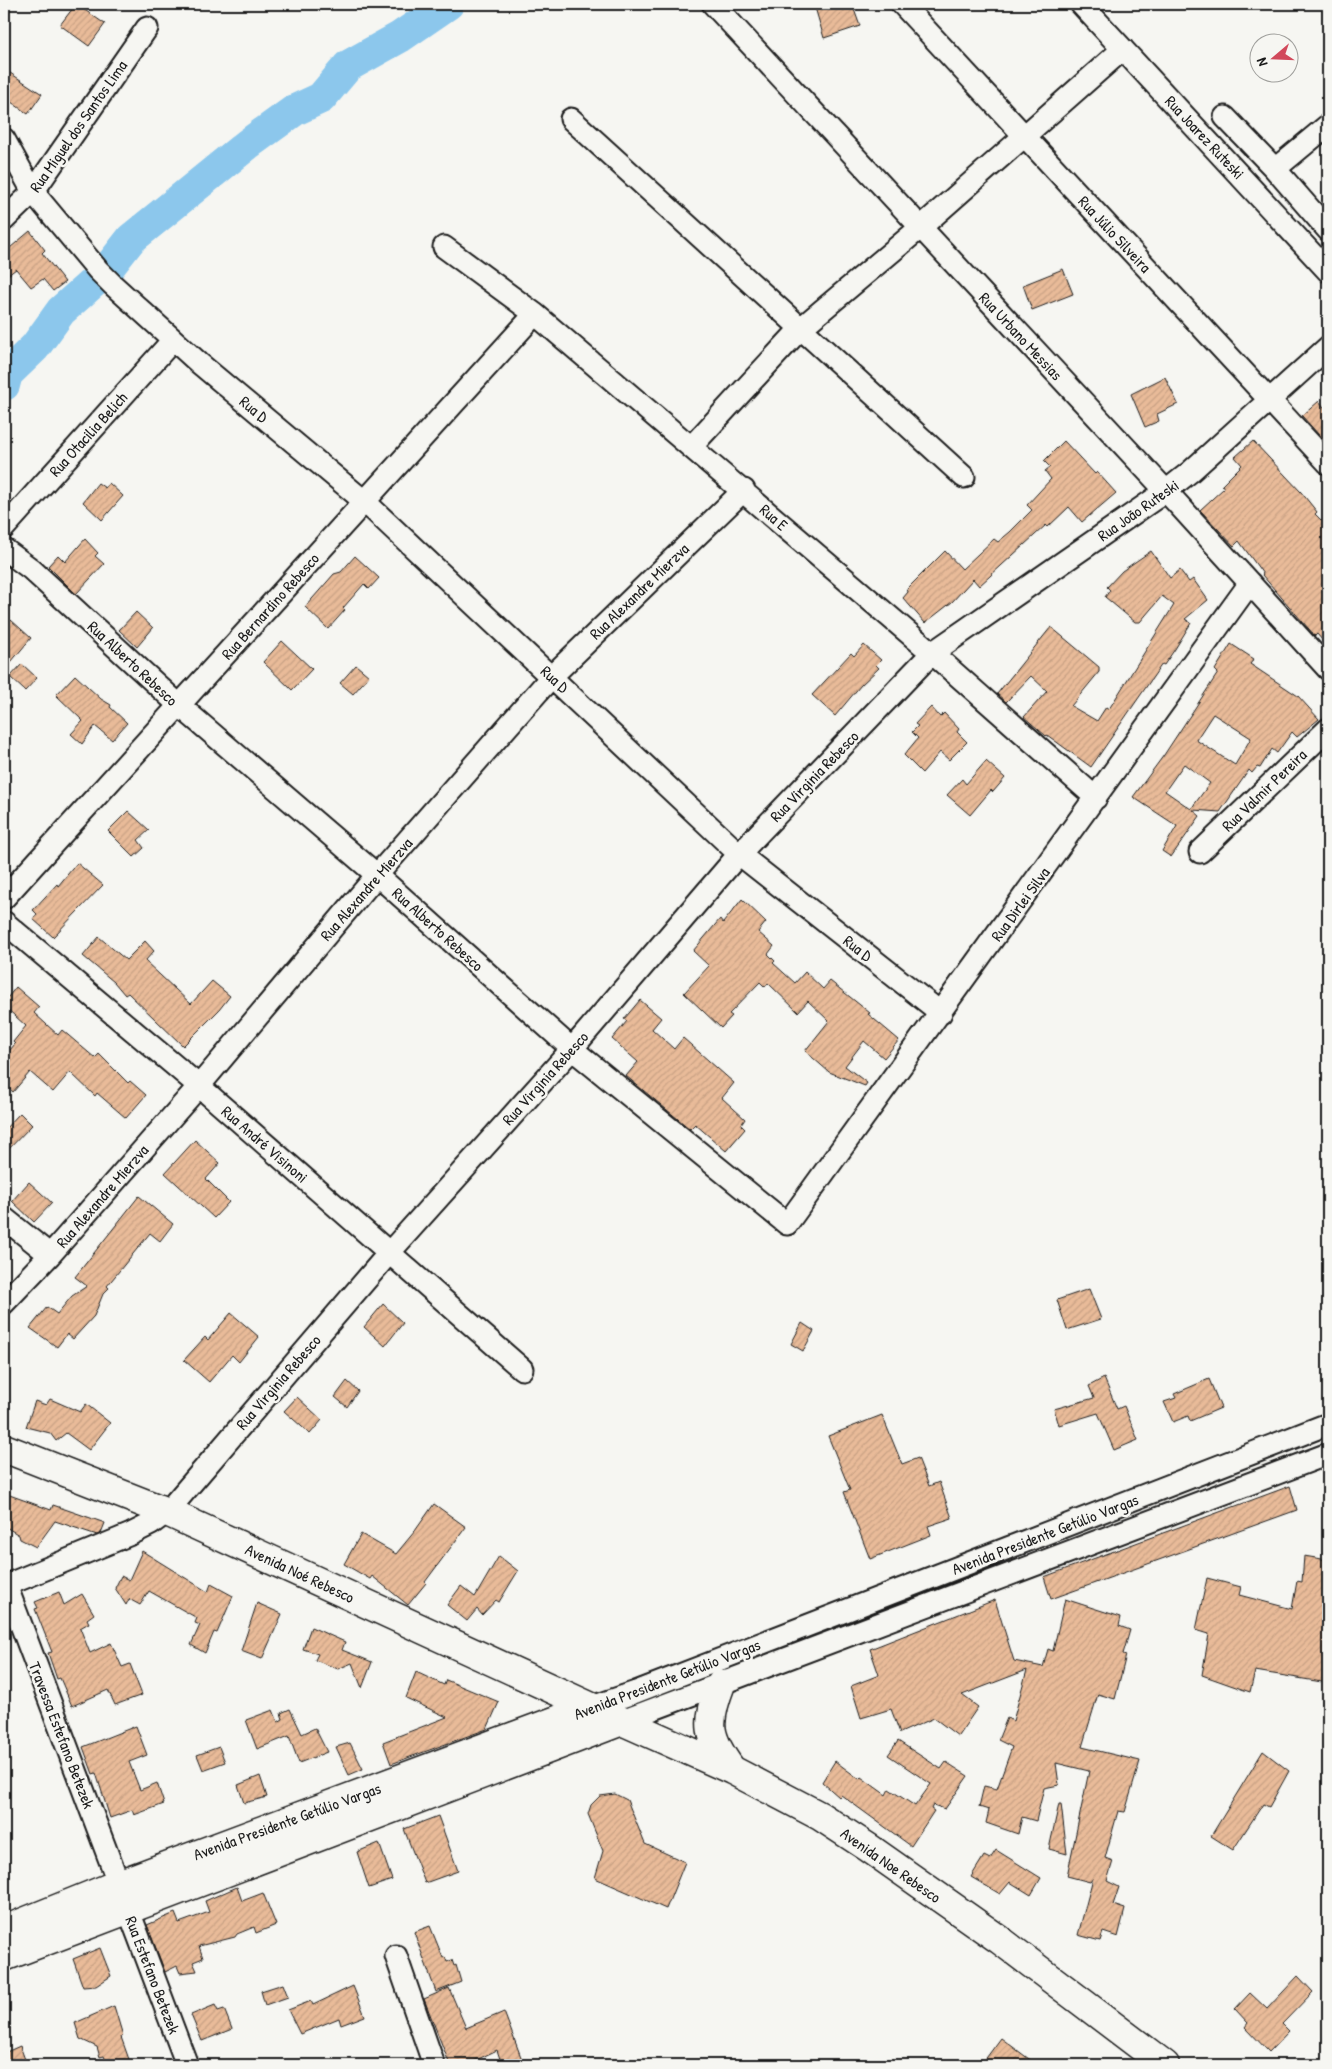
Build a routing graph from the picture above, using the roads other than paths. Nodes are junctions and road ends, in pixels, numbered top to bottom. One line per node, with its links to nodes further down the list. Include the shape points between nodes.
1 (713, 4): 14 (street, Rua Urbano Messias)
2 (902, 4): 9 (street, Rua Júlio Silveira)
3 (1081, 4): 5 (street, Rua Joarez Ruteski)
4 (147, 28): 12 (street, Rua Miguel dos Santos Lima)
5 (1123, 49): 9 (street); 17 (street, Rua Joarez Ruteski)
6 (1225, 117): 11 (street, Rua Joarez Ruteski)
7 (571, 119): 19 (street)
8 (1328, 125): 11 (street)
9 (1024, 136): 14 (street); 22 (street, Rua Júlio Silveira)
10 (4, 139): 12 (street, Rua D)
11 (1275, 169): 15 (street, Rua Joarez Ruteski)
12 (33, 192): 13 (street, Rua Miguel dos Santos Lima); 20 (street, Rua D, via 98,270)
13 (4, 220)
14 (920, 228): 19 (street); 27 (street, Rua Urbano Messias)
15 (1328, 230)
16 (444, 246): 18 (street, Rua E)
17 (1328, 271)
18 (535, 314): 23 (street, Rua E); 28 (street, Rua Bernardino Rebesco)
19 (801, 328): 23 (street); 25 (street)
20 (173, 340): 28 (street, Rua D); 29 (street, Rua Otacilia Belich)
21 (1328, 347): 22 (street, Rua João Ruteski)
22 (1270, 400): 24 (street, Rua Júlio Silveira); 27 (street, Rua João Ruteski)
23 (692, 446): 26 (street, Rua E)
24 (1328, 463)
25 (964, 477)
26 (744, 490): 32 (street, Rua E); 34 (street, Rua Alexandre Mierzva)
27 (1166, 491): 31 (street, Rua Urbano Messias); 32 (street, Rua João Ruteski)
28 (364, 501): 34 (street, Rua D); 35 (street, Rua Bernardino Rebesco)
29 (4, 528)
30 (4, 549): 35 (street, Rua Alberto Rebesco, via 31,569)
31 (1250, 583): 33 (street, Rua Urbano Messias); 37 (street, Rua Dirlei Silva)
32 (932, 652): 37 (street, Rua E); 39 (street, Rua Virginia Rebesco)
33 (1328, 669)
34 (552, 676): 39 (street, Rua D); 40 (street, Rua Alexandre Mierzva)
35 (180, 706): 40 (street, Rua Alberto Rebesco); 41 (street, Rua Bernardino Rebesco)
36 (1328, 729): 38 (street, Rua Valmir Pereira)
37 (1096, 798): 43 (street, Rua Dirlei Silva)
38 (1200, 852)
39 (739, 854): 43 (street, Rua D); 44 (street, Rua Virginia Rebesco)
40 (377, 875): 44 (street, Rua Alberto Rebesco); 45 (street, Rua Alexandre Mierzva)
41 (4, 898)
42 (4, 922): 45 (street, Rua André Visinoni)
43 (941, 1013): 47 (street, Rua Dirlei Silva)
44 (572, 1049): 47 (street, Rua Alberto Rebesco); 48 (street, Rua Virginia Rebesco)
45 (199, 1086): 48 (street, Rua André Visinoni); 49 (street, Rua Alexandre Mierzva)
46 (4, 1218): 49 (street)
47 (788, 1224)
48 (389, 1253): 51 (street, Rua André Visinoni); 55 (street, Rua Virginia Rebesco)
49 (50, 1255): 50 (street, Rua Alexandre Mierzva)
50 (4, 1303)
51 (522, 1369)
52 (1328, 1424): 56 (street, Avenida Presidente Getúlio Vargas)
53 (4, 1448): 55 (main road, Avenida Noé Rebesco)
54 (1328, 1454): 58 (street, Avenida Presidente Getúlio Vargas)
55 (166, 1512): 57 (street, Rua Virginia Rebesco, via 131,1534); 60 (main road, Avenida Noé Rebesco)
56 (966, 1564): 58 (street); 60 (street, Avenida Presidente Getúlio Vargas)
57 (5, 1586): 63 (street, Travessa Estefano Betezek)
58 (975, 1588): 59 (street, Avenida Presidente Getúlio Vargas)
59 (721, 1684): 61 (street, Avenida Presidente Getúlio Vargas); 62 (main road, via 712,1706 712,1738)
60 (592, 1707): 61 (main road, Avenida Noe Rebesco); 63 (main road, Avenida Presidente Getúlio Vargas)
61 (622, 1721): 62 (main road, Avenida Noe Rebesco); 64 (main road, Avenida Presidente Getúlio Vargas)
62 (732, 1770): 70 (main road, Avenida Noe Rebesco, via 820,1816 869,1848 1000,1940)
63 (118, 1884): 64 (street, Rua Estefano Betezek); 65 (main road, Avenida Presidente Getúlio Vargas)
64 (128, 1909): 67 (main road, Avenida Presidente Getúlio Vargas); 68 (street, Rua Estefano Betezek)
65 (4, 1930)
66 (396, 1956): 69 (street)
67 (4, 1957)
68 (187, 2065)
69 (434, 2065)
70 (1165, 2065)

